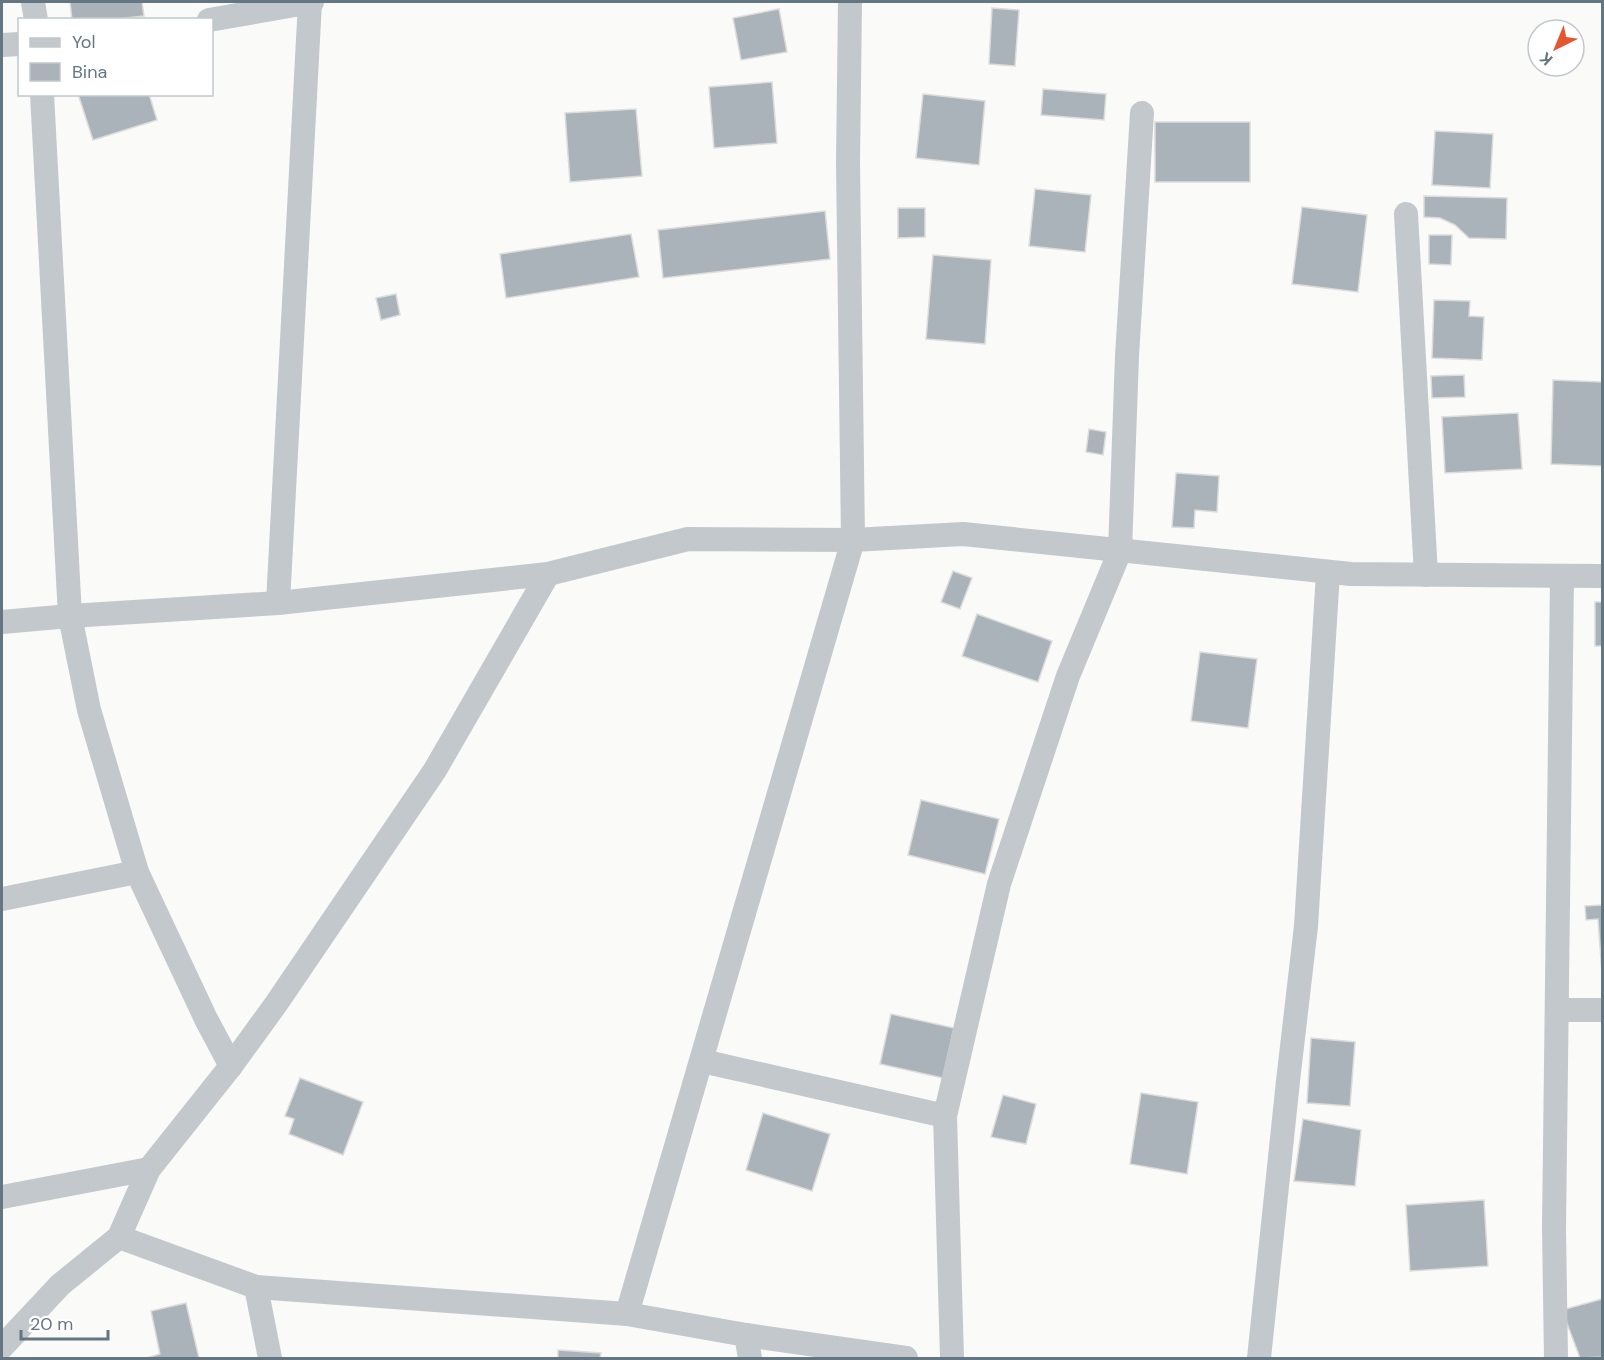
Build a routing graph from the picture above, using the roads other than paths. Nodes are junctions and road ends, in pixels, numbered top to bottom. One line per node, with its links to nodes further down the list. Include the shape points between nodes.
1 (33, 2): 4 (street)
2 (311, 2): 5 (street); 18 (street)
3 (850, 2): 11 (street)
4 (36, 18)
5 (213, 19)
6 (18, 44): 7 (street)
7 (2, 45)
8 (42, 96): 19 (street)
9 (1142, 113): 12 (street)
10 (1406, 214): 15 (street)
11 (853, 540): 12 (street, via 963,534); 14 (street, via 688,539); 25 (street)
12 (1120, 551): 13 (street); 27 (street, via 1068,676 999,884)
13 (1328, 573): 15 (street); 39 (street, via 1306,926)
14 (548, 574): 18 (street); 26 (street, via 435,770)
15 (1426, 575): 17 (street)
16 (1602, 576): 17 (street)
17 (1562, 577): 23 (street)
18 (278, 603): 19 (street)
19 (70, 616): 20 (street); 21 (street, via 89,710)
20 (2, 622)
21 (137, 872): 22 (street); 26 (street)
22 (2, 899)
23 (1557, 1010): 24 (street); 40 (street)
24 (1602, 1010)
25 (702, 1061): 27 (street); 32 (street)
26 (231, 1066): 28 (street)
27 (945, 1116): 38 (street)
28 (149, 1169): 29 (street); 30 (street)
29 (2, 1197)
30 (119, 1237): 31 (street); 34 (street, via 60,1285)
31 (256, 1287): 32 (street); 35 (street)
32 (627, 1314): 33 (street)
33 (746, 1335): 36 (street); 37 (street)
34 (2, 1347)
35 (270, 1359)
36 (750, 1359)
37 (906, 1359)
38 (952, 1359)
39 (1259, 1359)
40 (1557, 1359)

